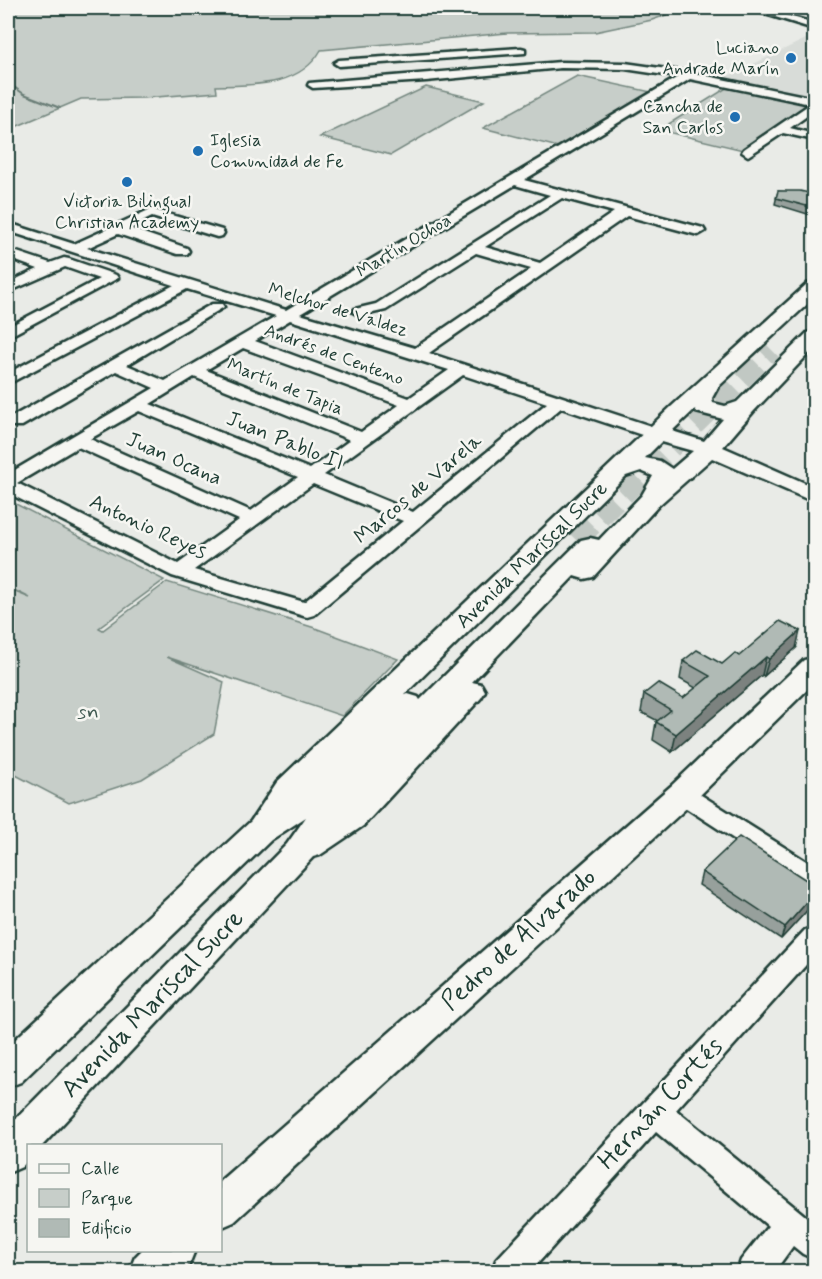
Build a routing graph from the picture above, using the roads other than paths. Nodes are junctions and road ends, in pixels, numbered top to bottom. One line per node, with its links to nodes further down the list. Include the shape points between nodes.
1 (751, 8): 2 (street)
2 (814, 26)
3 (495, 41): 4 (street)
4 (520, 51): 5 (street); 6 (street, via 336,59)
5 (561, 65): 7 (street, via 625,66); 8 (street)
6 (345, 72)
7 (688, 75): 9 (street); 14 (street, Martín Ochoa)
8 (313, 84)
9 (814, 101)
10 (814, 106): 11 (street)
11 (781, 129): 12 (street); 13 (street)
12 (814, 137)
13 (748, 152)
14 (514, 181): 15 (street); 35 (street, Martín Ochoa)
15 (560, 194): 16 (street); 22 (street)
16 (625, 211): 19 (street); 27 (street)
17 (8, 227): 21 (street, Melchor de Valdez)
18 (117, 229): 20 (street, via 152,213); 21 (street); 23 (street)
19 (698, 231)
20 (217, 233)
21 (76, 248): 25 (street, Melchor de Valdez)
22 (476, 249): 27 (street); 34 (street, via 381,307)
23 (182, 250)
24 (8, 253): 26 (street)
25 (109, 259): 28 (street); 29 (street, Melchor de Valdez)
26 (49, 268): 28 (street, via 64,262); 30 (street)
27 (543, 268): 40 (street)
28 (89, 269): 37 (street, via 111,280)
29 (186, 284): 35 (street, Melchor de Valdez); 44 (street)
30 (8, 288)
31 (814, 288): 45 (main road, Avenida Mariscal Sucre)
32 (814, 306): 36 (main road, via 776,350)
33 (217, 307): 41 (street)
34 (360, 312)
35 (287, 315): 39 (street, Martín Ochoa); 40 (street, Melchor de Valdez)
36 (814, 320)
37 (8, 333)
38 (814, 337): 50 (main road, Avenida Mariscal Sucre)
39 (242, 342): 43 (street, Martín Ochoa); 49 (street, Andrés de Centeno)
40 (417, 354): 42 (street, Melchor de Valdez)
41 (115, 365): 46 (street); 51 (street)
42 (460, 369): 47 (street, Melchor de Valdez); 49 (street)
43 (193, 371): 46 (street, Martín Ochoa); 53 (street, Martín de Tapia)
44 (8, 379)
45 (709, 385): 50 (main road, via 701,398 704,407 726,413); 52 (main road, Avenida Mariscal Sucre)
46 (166, 387): 48 (street, Martín Ochoa)
47 (558, 402): 52 (street, Melchor de Valdez); 64 (street, Marcos de Varela)
48 (137, 404): 54 (street, Martín Ochoa); 57 (street, Juan Pablo II)
49 (411, 404): 53 (street)
50 (745, 407): 55 (main road, Avenida Mariscal Sucre)
51 (16, 422)
52 (657, 434): 55 (main road); 56 (main road, Avenida Mariscal Sucre)
53 (363, 439): 57 (street)
54 (77, 440): 58 (street, Martín Ochoa); 63 (street, Juan Ocana)
55 (714, 444): 59 (main road); 61 (main road); 62 (main road, Avenida Mariscal Sucre)
56 (619, 471): 62 (main road, via 642,463 663,472 663,482); 69 (main road, Avenida Mariscal Sucre, via 288,790)
57 (311, 477): 63 (street); 64 (street, Juan Pablo II)
58 (8, 481)
59 (814, 482)
60 (8, 486): 65 (street, Antonio Reyes)
61 (814, 495)
62 (651, 500): 70 (main road, Avenida Mariscal Sucre, via 352,818)
63 (253, 519): 65 (street)
64 (416, 520): 66 (street, Marcos de Varela)
65 (179, 572): 66 (street, Antonio Reyes)
66 (307, 610)
67 (814, 667): 68 (main road, Pedro de Alvarado)
68 (682, 794): 71 (street); 76 (main road, Pedro de Alvarado)
69 (260, 831): 70 (main road, Avenida Mariscal Sucre, via 308,801 583,542 327,812); 73 (main road, Avenida Mariscal Sucre)
70 (298, 853): 75 (main road, Avenida Mariscal Sucre)
71 (814, 878)
72 (814, 938): 74 (street, Hernán Cortés)
73 (8, 1071)
74 (654, 1111): 77 (street); 81 (street, Hernán Cortés)
75 (8, 1154)
76 (222, 1206)
77 (790, 1223): 78 (street); 82 (street)
78 (814, 1243)
79 (173, 1252): 80 (main road)
80 (150, 1272)
81 (508, 1272)
82 (753, 1272)

